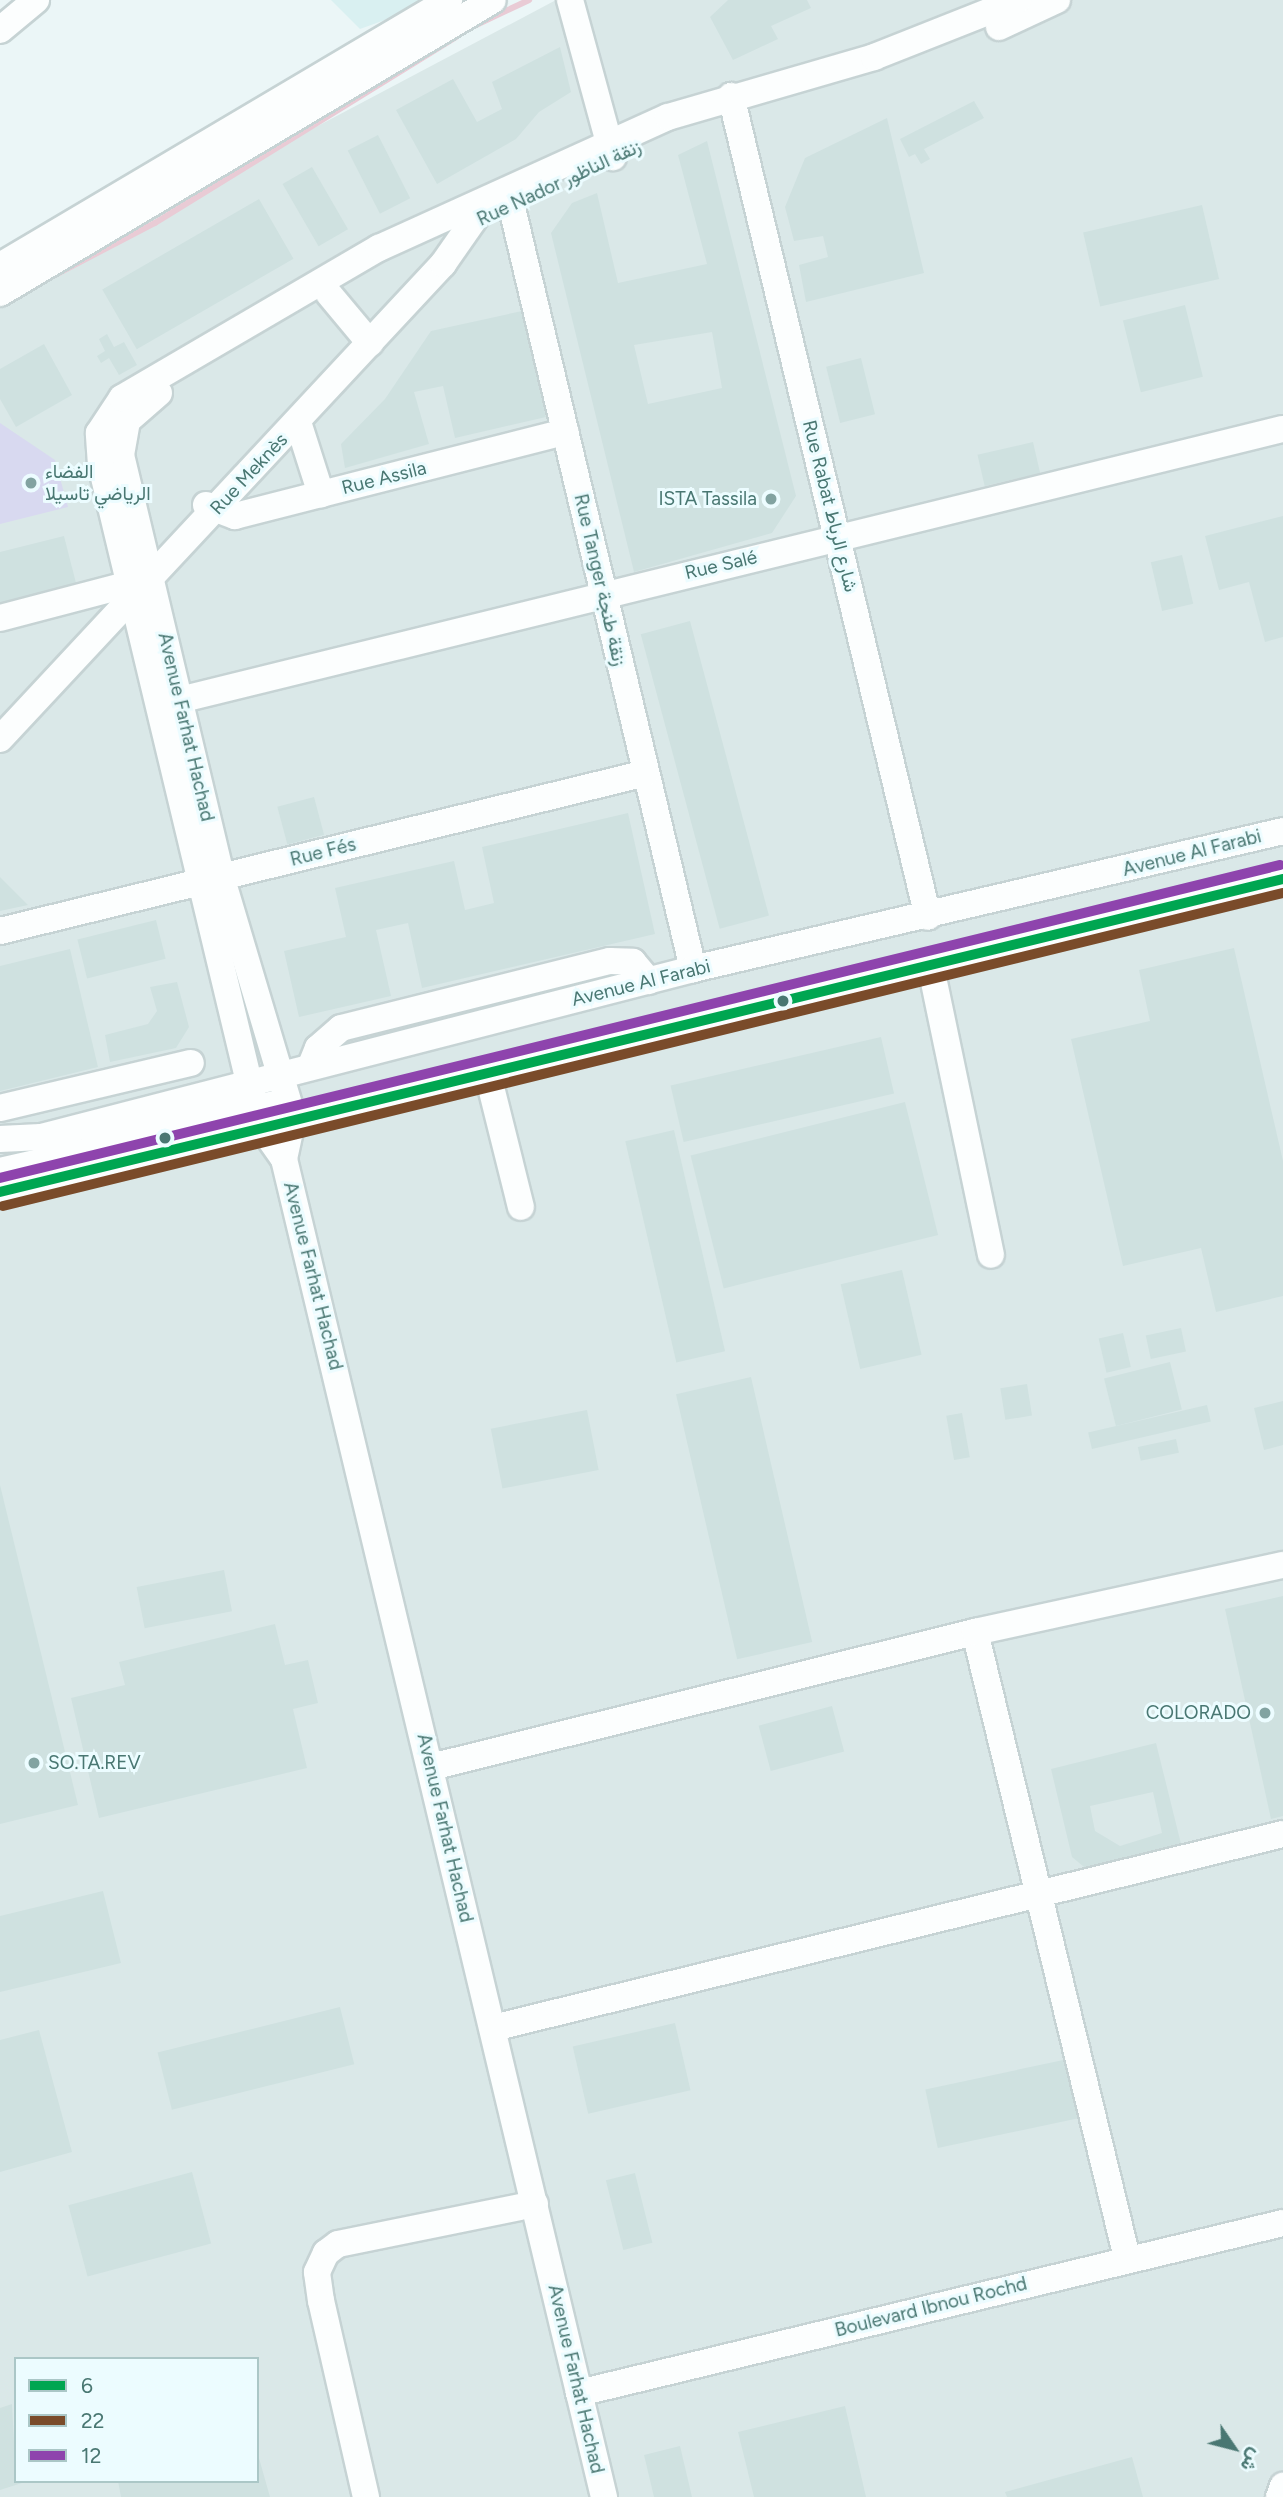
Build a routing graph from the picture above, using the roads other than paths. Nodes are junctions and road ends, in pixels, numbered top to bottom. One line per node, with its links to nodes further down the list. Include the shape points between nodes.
1 (36, 0): 8 (street)
2 (449, 0): 12 (street)
3 (493, 0): 13 (street)
4 (570, 0): 10 (street)
5 (589, 0): 10 (street)
6 (1018, 0): 9 (street, Rue Nador زنقة الناظور, via 874,57)
7 (1057, 0): 9 (street, Rue Nador زنقة الناظور, via 898,66)
8 (0, 30)
9 (733, 104): 10 (street, Rue Nador زنقة الناظور); 25 (street, Rue Rabat شارع الرباط)
10 (618, 146): 11 (street, Rue Nador زنقة الناظور)
11 (482, 211): 14 (street, Rue Nador زنقة الناظور); 15 (street, Rue Meknès); 18 (street, Rue Tanger زنقة طنجة); 20 (street, Rue Nador زنقة الناظور, via 379,248 122,398 101,425)
12 (0, 266)
13 (0, 293)
14 (329, 294): 15 (street); 20 (street, Rue Nador زنقة الناظور, via 143,402 127,421)
15 (366, 339): 16 (street, Rue Meknès); 21 (street, Rue Meknès)
16 (298, 422): 21 (street, Rue Meknès); 22 (street)
17 (1283, 429): 25 (street, Rue Salé)
18 (565, 432): 22 (street, Rue Assila); 27 (street, Rue Tanger زنقة طنجة)
19 (1283, 447): 25 (street, Rue Salé)
20 (111, 460): 26 (street, Avenue Farhat Hachad)
21 (239, 477): 23 (street); 24 (street, Rue Meknès)
22 (321, 494): 23 (street, Rue Assila)
23 (270, 508): 24 (street, Rue Assila, via 235,516)
24 (210, 509): 26 (street, Rue Meknès)
25 (839, 546): 27 (street, Rue Salé); 37 (street, Rue Rabat شارع الرباط)
26 (140, 582): 28 (street); 29 (street, Avenue Farhat Hachad); 30 (street, Rue Meknès); 31 (street, Rue Meknès)
27 (605, 601): 29 (street, Rue Salé); 32 (street, Rue Tanger زنقة طنجة)
28 (0, 618)
29 (171, 706): 35 (street, Avenue Farhat Hachad)
30 (0, 719)
31 (0, 739)
32 (646, 773): 35 (street, Rue Fés); 40 (street, Rue Tanger زنقة طنجة)
33 (1283, 831): 37 (street, Avenue Al Farabi)
34 (1283, 862): 45 (street)
35 (213, 878): 38 (street, Rue Fés); 43 (street, Avenue Farhat Hachad); 44 (street, Avenue Farhat Hachad)
36 (1283, 879): 39 (street, Avenue Al Farabi)
37 (928, 917): 40 (street, Avenue Al Farabi)
38 (0, 932)
39 (930, 963): 42 (street, Avenue Al Farabi); 53 (street)
40 (693, 969): 43 (street, Avenue Al Farabi)
41 (191, 1063): 46 (street)
42 (487, 1071): 45 (street, Avenue Al Farabi); 52 (street)
43 (281, 1074): 44 (street, Avenue Al Farabi); 45 (street, Avenue Farhat Hachad)
44 (256, 1106): 45 (street, Avenue Al Farabi); 47 (street, Avenue Al Farabi); 48 (street, Avenue Farhat Hachad); 49 (street); 50 (street); 51 (street, Avenue Al Farabi)
45 (290, 1107): 48 (street, Avenue Farhat Hachad)
46 (0, 1108)
47 (0, 1139)
48 (284, 1159): 56 (street, Avenue Farhat Hachad)
49 (0, 1165)
50 (0, 1171)
51 (0, 1192)
52 (521, 1208)
53 (991, 1255)
54 (1283, 1565): 55 (street)
55 (975, 1632): 56 (street); 58 (street)
56 (431, 1768): 59 (street, Avenue Farhat Hachad)
57 (1283, 1834): 58 (street)
58 (1038, 1897): 59 (street); 62 (street)
59 (493, 2028): 60 (street, Avenue Farhat Hachad)
60 (535, 2204): 63 (street, Avenue Farhat Hachad); 65 (street, via 338,2245 326,2253 317,2272 321,2301)
61 (1283, 2223): 62 (street, Boulevard Ibnou Rochd)
62 (1127, 2258): 63 (street, Boulevard Ibnou Rochd)
63 (579, 2393): 66 (street, Avenue Farhat Hachad)
64 (1283, 2486): 67 (street)
65 (366, 2497)
66 (604, 2497)
67 (1279, 2497)

